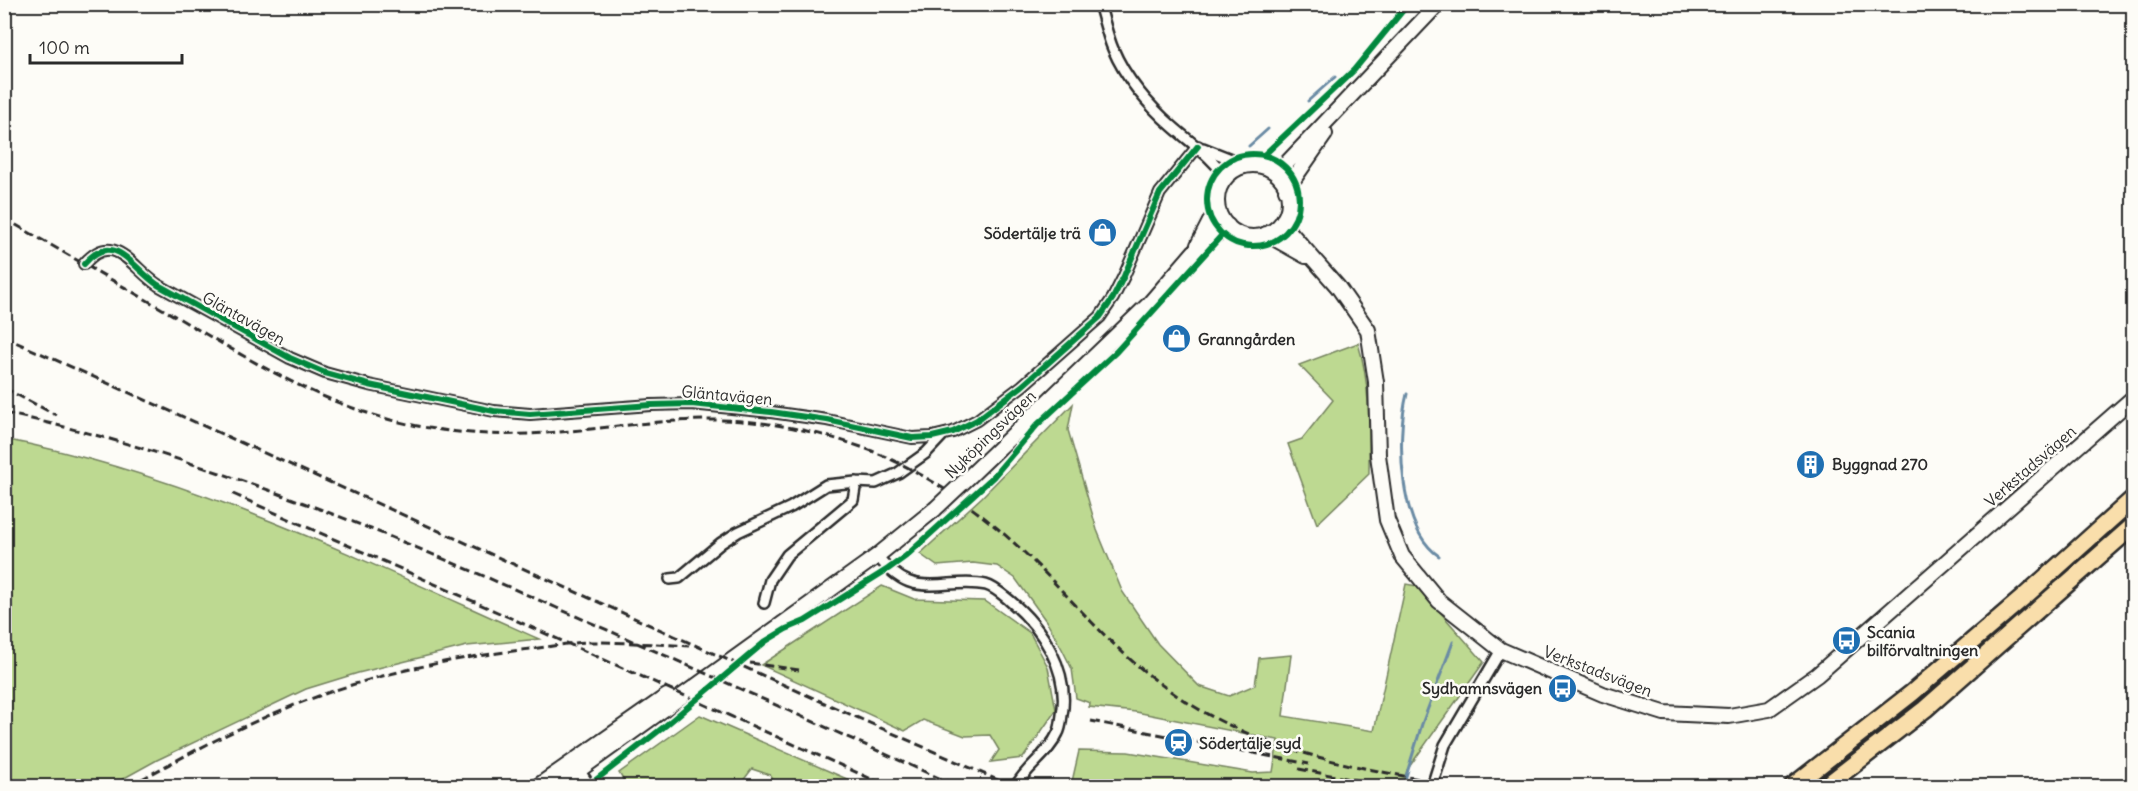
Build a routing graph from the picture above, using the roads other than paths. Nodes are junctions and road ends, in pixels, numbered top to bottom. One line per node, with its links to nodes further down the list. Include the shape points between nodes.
1 (1099, 4): 4 (street, via 1114,51 1130,78 1171,126)
2 (1438, 4): 3 (main road)
3 (1352, 96): 6 (main road, via 1284,166); 8 (main road)
4 (1198, 146): 5 (street); 7 (street); 17 (street, Gläntavägen, via 1160,193 1124,276 1100,317 992,409 965,427)
5 (1246, 165): 6 (main road); 7 (main road)
6 (1274, 171): 8 (main road)
7 (1226, 177): 9 (main road, via 1217,195)
8 (1286, 190): 10 (main road)
9 (1217, 208): 11 (main road); 13 (main road, Nyköpingsvägen)
10 (1283, 220): 12 (main road); 14 (main road, Verkstadsvägen)
11 (1228, 226): 12 (main road, via 1241,235); 13 (main road, Nyköpingsvägen)
12 (1266, 234): 14 (main road, Verkstadsvägen)
13 (1194, 252): 21 (main road, Nyköpingsvägen, bridge, via 1149,304 970,476)
14 (1313, 259): 24 (main road, Verkstadsvägen, via 1368,330 1387,520 1402,556 1439,601)
15 (84, 264): 17 (street, Gläntavägen, via 97,251 115,250 158,285 306,367 468,406 530,414 691,404 827,420 912,438)
16 (2133, 397): 24 (main road, Verkstadsvägen, via 1817,675 1769,709 1729,716 1664,713 1603,694)
17 (942, 436): 18 (street, via 898,474 876,483)
18 (856, 482): 22 (street, via 826,485 738,532 679,578); 23 (street, via 853,500 787,555 770,580)
19 (2133, 498): 31 (highway, via 1912,693)
20 (2133, 525): 32 (highway, via 1925,709)
21 (877, 556): 25 (main road, Nyköpingsvägen); 29 (street, via 896,577 917,585 987,585 1022,610 1038,630 1060,673 1065,699 1059,732)
22 (670, 579)
23 (764, 603)
24 (1501, 650): 30 (street, via 1445,745)
25 (577, 767): 26 (main road, Nyköpingsvägen); 27 (main road, Nyköpingsvägen); 28 (street)
26 (538, 786)
27 (557, 786)
28 (590, 786)
29 (1016, 786)
30 (1432, 786)
31 (1793, 786)
32 (1826, 786)

